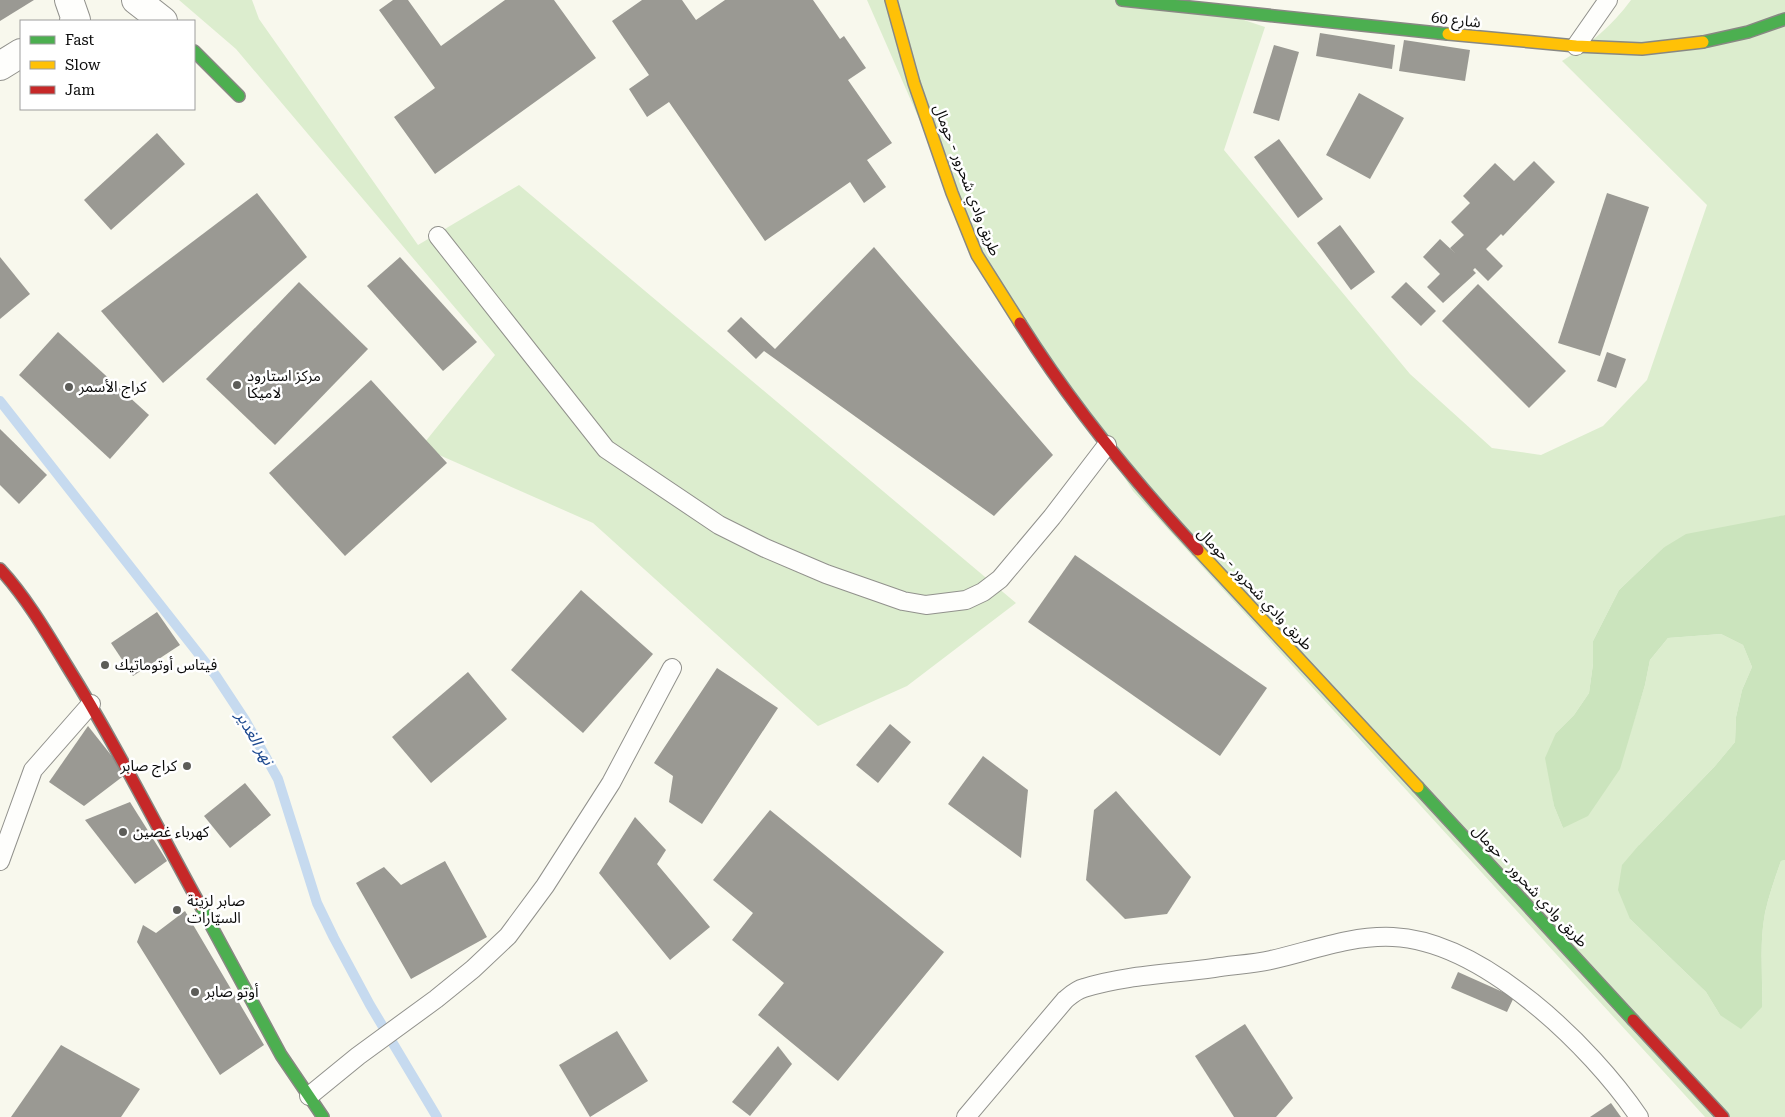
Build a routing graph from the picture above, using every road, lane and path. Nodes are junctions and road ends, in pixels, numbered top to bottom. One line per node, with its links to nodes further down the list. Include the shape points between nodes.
1 (70, 0): 7 (street)
2 (136, 0): 8 (street)
3 (892, 0): 15 (main road, طريق وادي شحرور - حومال, via 914,83 977,255 1037,350)
4 (1122, 0): 9 (main road, شارع 60)
5 (1608, 0): 9 (lane)
6 (1785, 18): 9 (main road, شارع 60, via 1748,32 1694,44 1642,49)
7 (76, 20)
8 (161, 20)
9 (1576, 46)
10 (195, 52): 13 (main road)
11 (20, 54): 12 (street)
12 (0, 66)
13 (239, 96)
14 (438, 236): 15 (lane, via 606,449 727,529 765,548 903,601 926,605 966,600 1000,579)
15 (1106, 445): 24 (main road, طريق وادي شحرور - حومال, via 1172,522)
16 (4, 580): 18 (main road, via 54,644)
17 (672, 668): 20 (lane, via 611,783 545,886 513,929 473,969)
18 (91, 704): 19 (lane, via 33,770); 20 (main road, via 281,1055)
19 (0, 861)
20 (309, 1096): 21 (main road)
21 (323, 1117)
22 (966, 1117): 23 (lane, via 1065,1000 1083,988 1124,979 1269,961 1358,938 1394,937 1430,944 1462,956 1537,1006 1608,1074)
23 (1639, 1117)
24 (1723, 1117)

